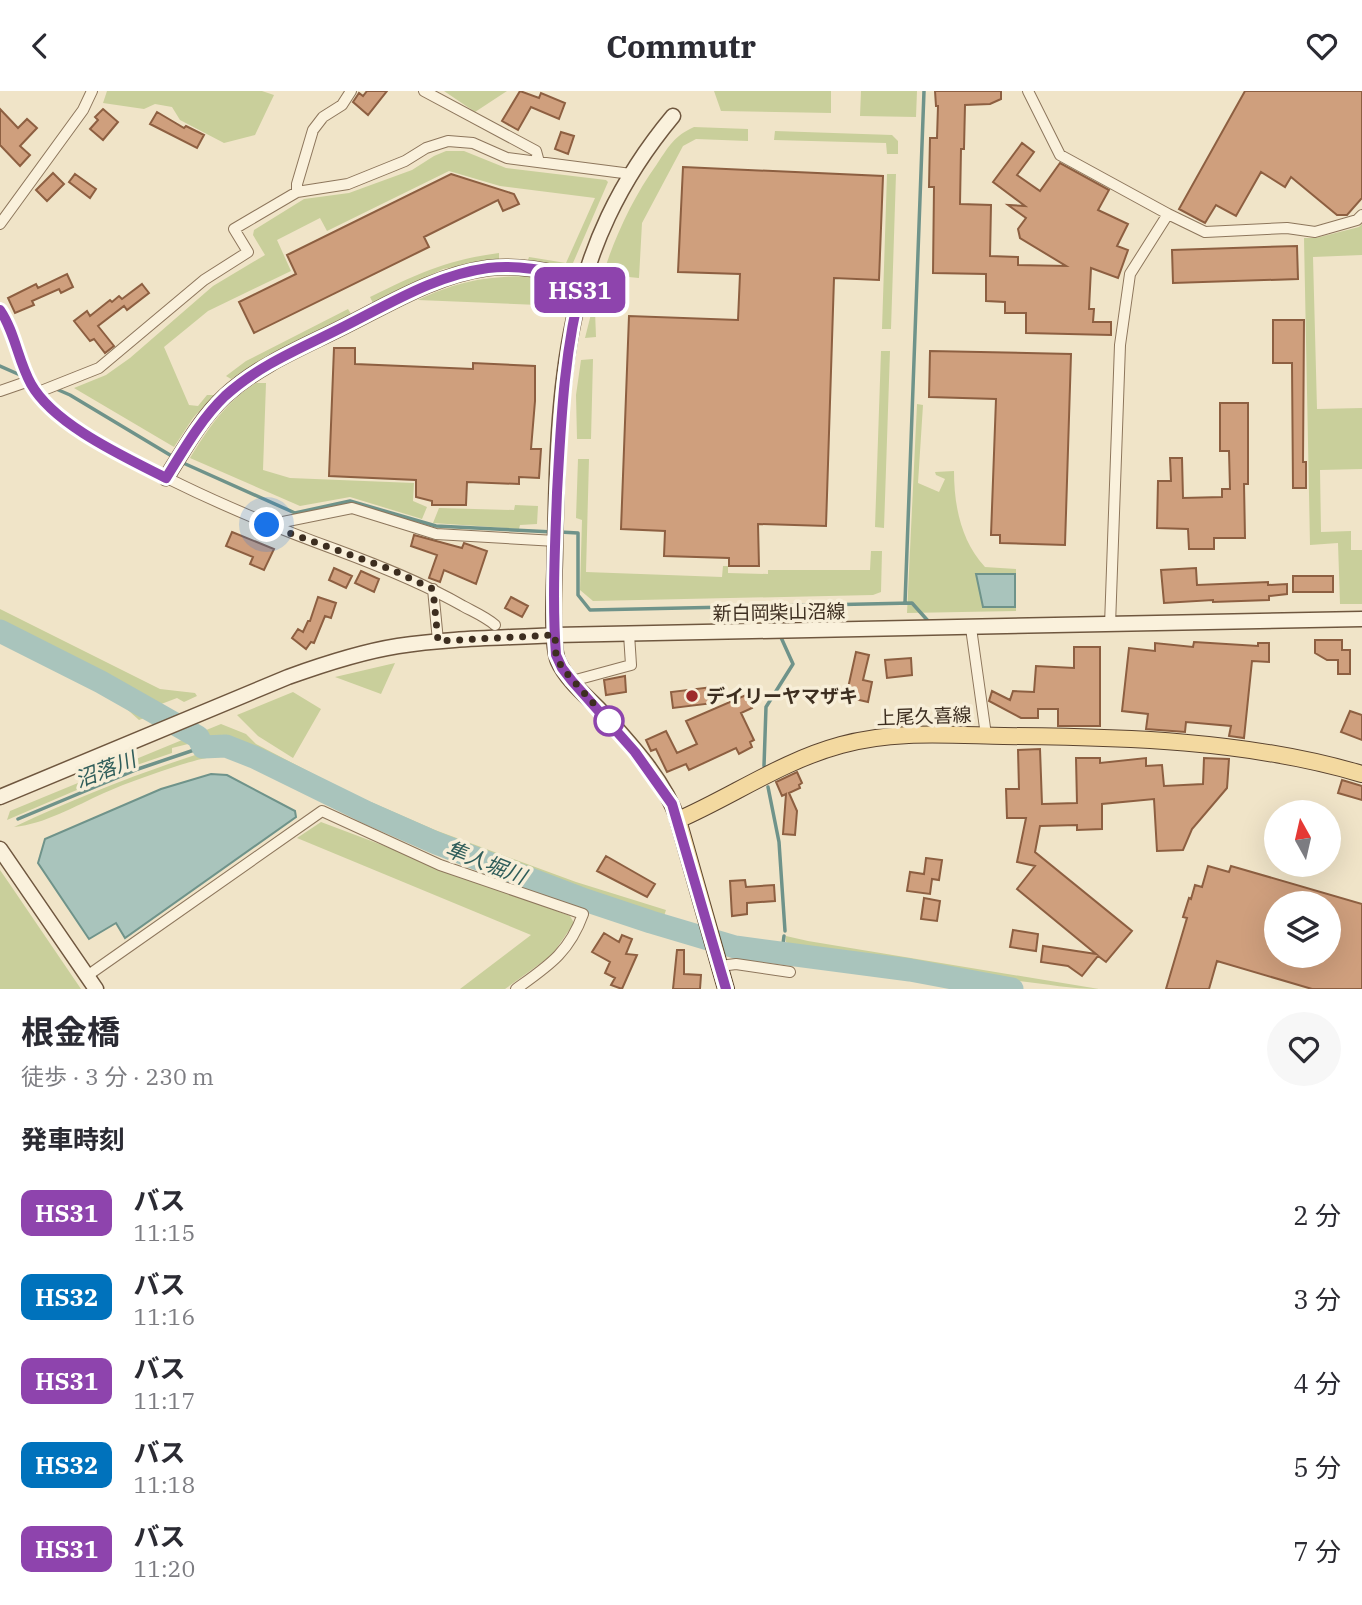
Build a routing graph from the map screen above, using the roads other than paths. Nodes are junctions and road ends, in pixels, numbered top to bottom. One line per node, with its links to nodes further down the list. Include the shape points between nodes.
1 (92, 91): 11 (street)
2 (351, 91): 8 (street, via 313,130)
3 (424, 91): 6 (street, via 536,151)
4 (1028, 91): 9 (street, via 1060,155)
5 (673, 116): 7 (street)
6 (539, 162): 7 (street); 8 (street, via 507,158 473,143 448,141 348,184)
7 (631, 174): 12 (street, via 605,222)
8 (297, 192): 16 (street, via 234,229 248,252 204,280 99,368)
9 (1168, 214): 10 (street, via 1205,232 1287,228 1315,232); 23 (street, via 1130,274 1128,286 1120,345)
10 (1362, 215)
11 (0, 224)
12 (583, 279): 17 (street, via 512,267 434,282 274,361 238,385 209,413); 19 (street, via 563,386)
13 (0, 310): 14 (street)
14 (29, 381): 15 (street); 16 (street)
15 (0, 391)
16 (36, 393): 17 (street, via 78,429)
17 (166, 478): 18 (street)
18 (267, 525): 19 (street, via 352,508 436,534); 20 (street)
19 (556, 541): 26 (street)
20 (433, 589): 22 (street); 27 (street)
21 (1362, 619): 23 (street, 新白岡柴山沼線)
22 (495, 625)
23 (1110, 625): 24 (street, 新白岡柴山沼線)
24 (971, 628): 25 (street, 新白岡柴山沼線); 29 (street)
25 (629, 633): 26 (street, 新白岡柴山沼線); 28 (street, via 631,665)
26 (555, 635): 27 (street, 新白岡柴山沼線); 28 (street, via 558,661)
27 (438, 641): 31 (street, 新白岡柴山沼線, via 327,662)
28 (572, 681): 32 (street, via 665,791)
29 (986, 735): 30 (main road, 上尾久喜線, via 1150,740 1262,754); 32 (main road, 上尾久喜線, via 894,736 840,745 776,768)
30 (1362, 774)
31 (0, 797)
32 (678, 820): 34 (main road)
33 (0, 849): 36 (street)
34 (719, 961): 35 (street); 39 (main road)
35 (790, 972)
36 (87, 977): 37 (street); 38 (street, via 322,811 440,865 583,914 569,945 555,961)
37 (96, 989)
38 (516, 989)
39 (726, 989)

